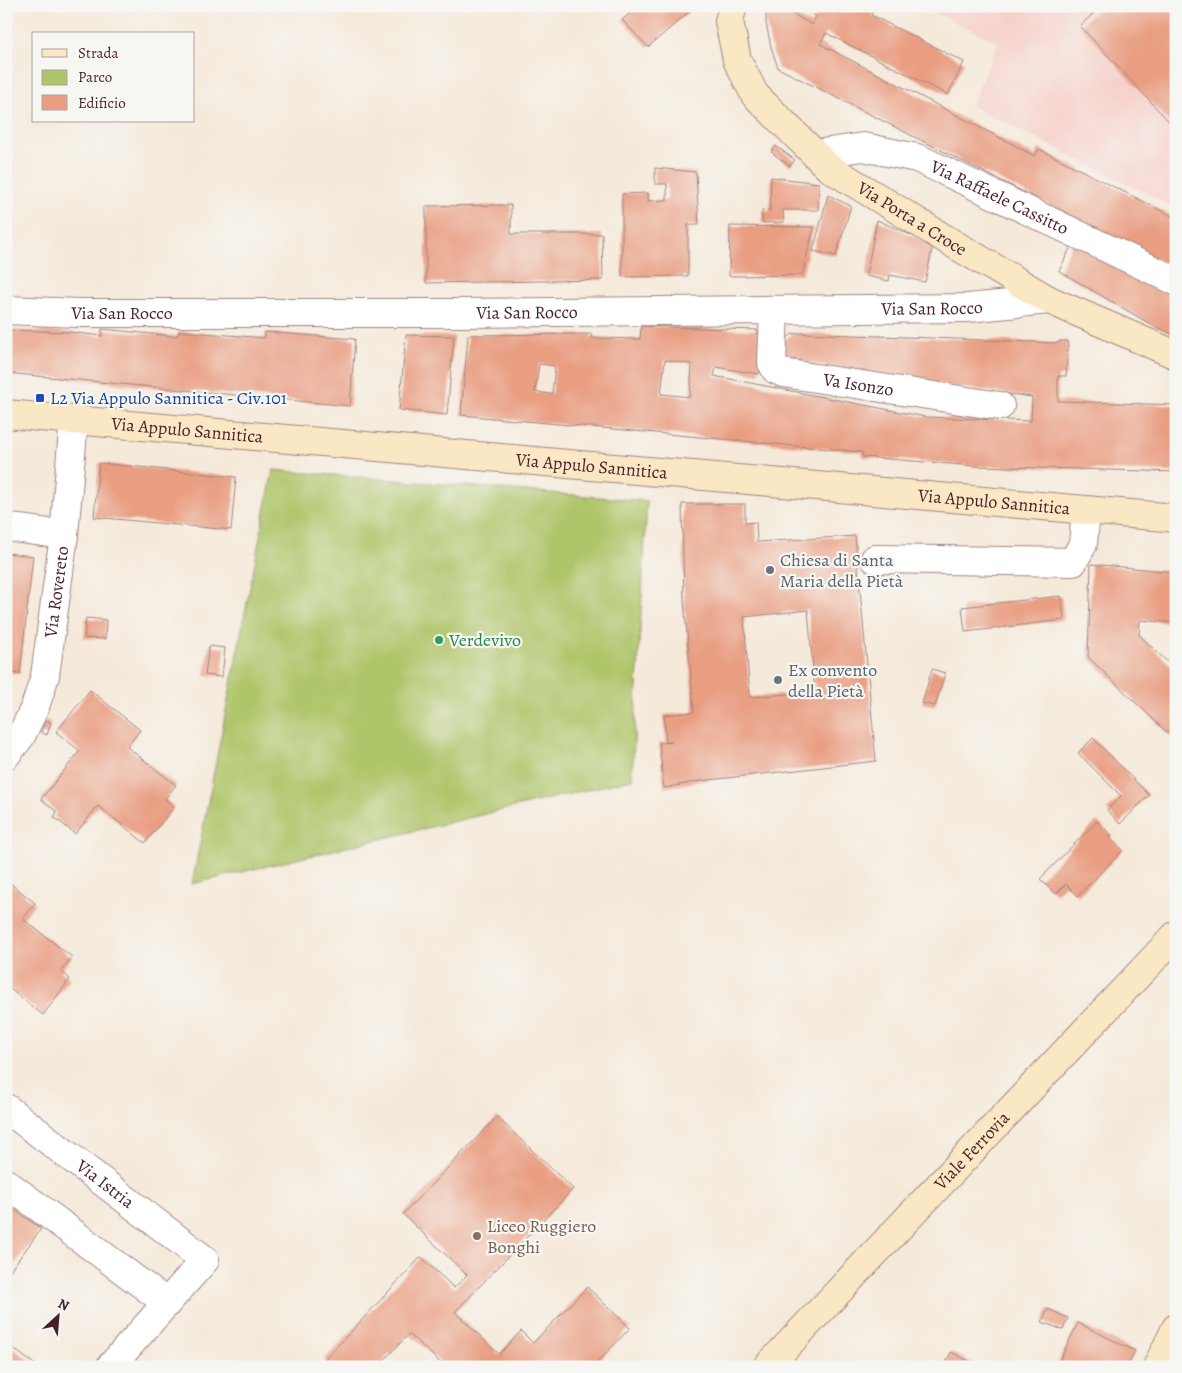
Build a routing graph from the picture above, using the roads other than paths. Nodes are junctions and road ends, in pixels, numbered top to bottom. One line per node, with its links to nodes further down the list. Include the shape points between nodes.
1 (733, 6): 2 (main road, Via Porta a Croce, via 729,21 737,60 755,95)
2 (815, 154): 3 (street, Via Raffaele Cassitto, via 863,147 917,158); 4 (main road, Via Porta a Croce, via 828,167)
3 (1176, 281)
4 (1049, 300): 6 (street, Via San Rocco, via 968,308); 7 (main road, Via Porta a Croce)
5 (6, 310): 6 (street, Via San Rocco, via 79,313)
6 (774, 310): 8 (street, Va Isonzo, via 772,363 783,373)
7 (1176, 355)
8 (1000, 406)
9 (6, 414): 10 (main road, Via Appulo Sannitica)
10 (74, 420): 11 (main road, Via Appulo Sannitica); 14 (street, Via Rovereto)
11 (1086, 511): 12 (main road, Via Appulo Sannitica); 15 (street, via 1083,544 1073,562)
12 (1176, 518)
13 (6, 527): 14 (street)
14 (64, 535): 16 (street, Via Rovereto, via 45,676 21,736)
15 (875, 559)
16 (6, 755)
17 (1176, 936): 23 (main road, Viale Ferrovia)
18 (6, 1108): 20 (street, Via Istria, via 205,1260)
19 (6, 1183): 20 (street)
20 (167, 1303): 22 (street)
21 (1175, 1333): 24 (main road)
22 (110, 1367)
23 (767, 1367)
24 (1157, 1367)

